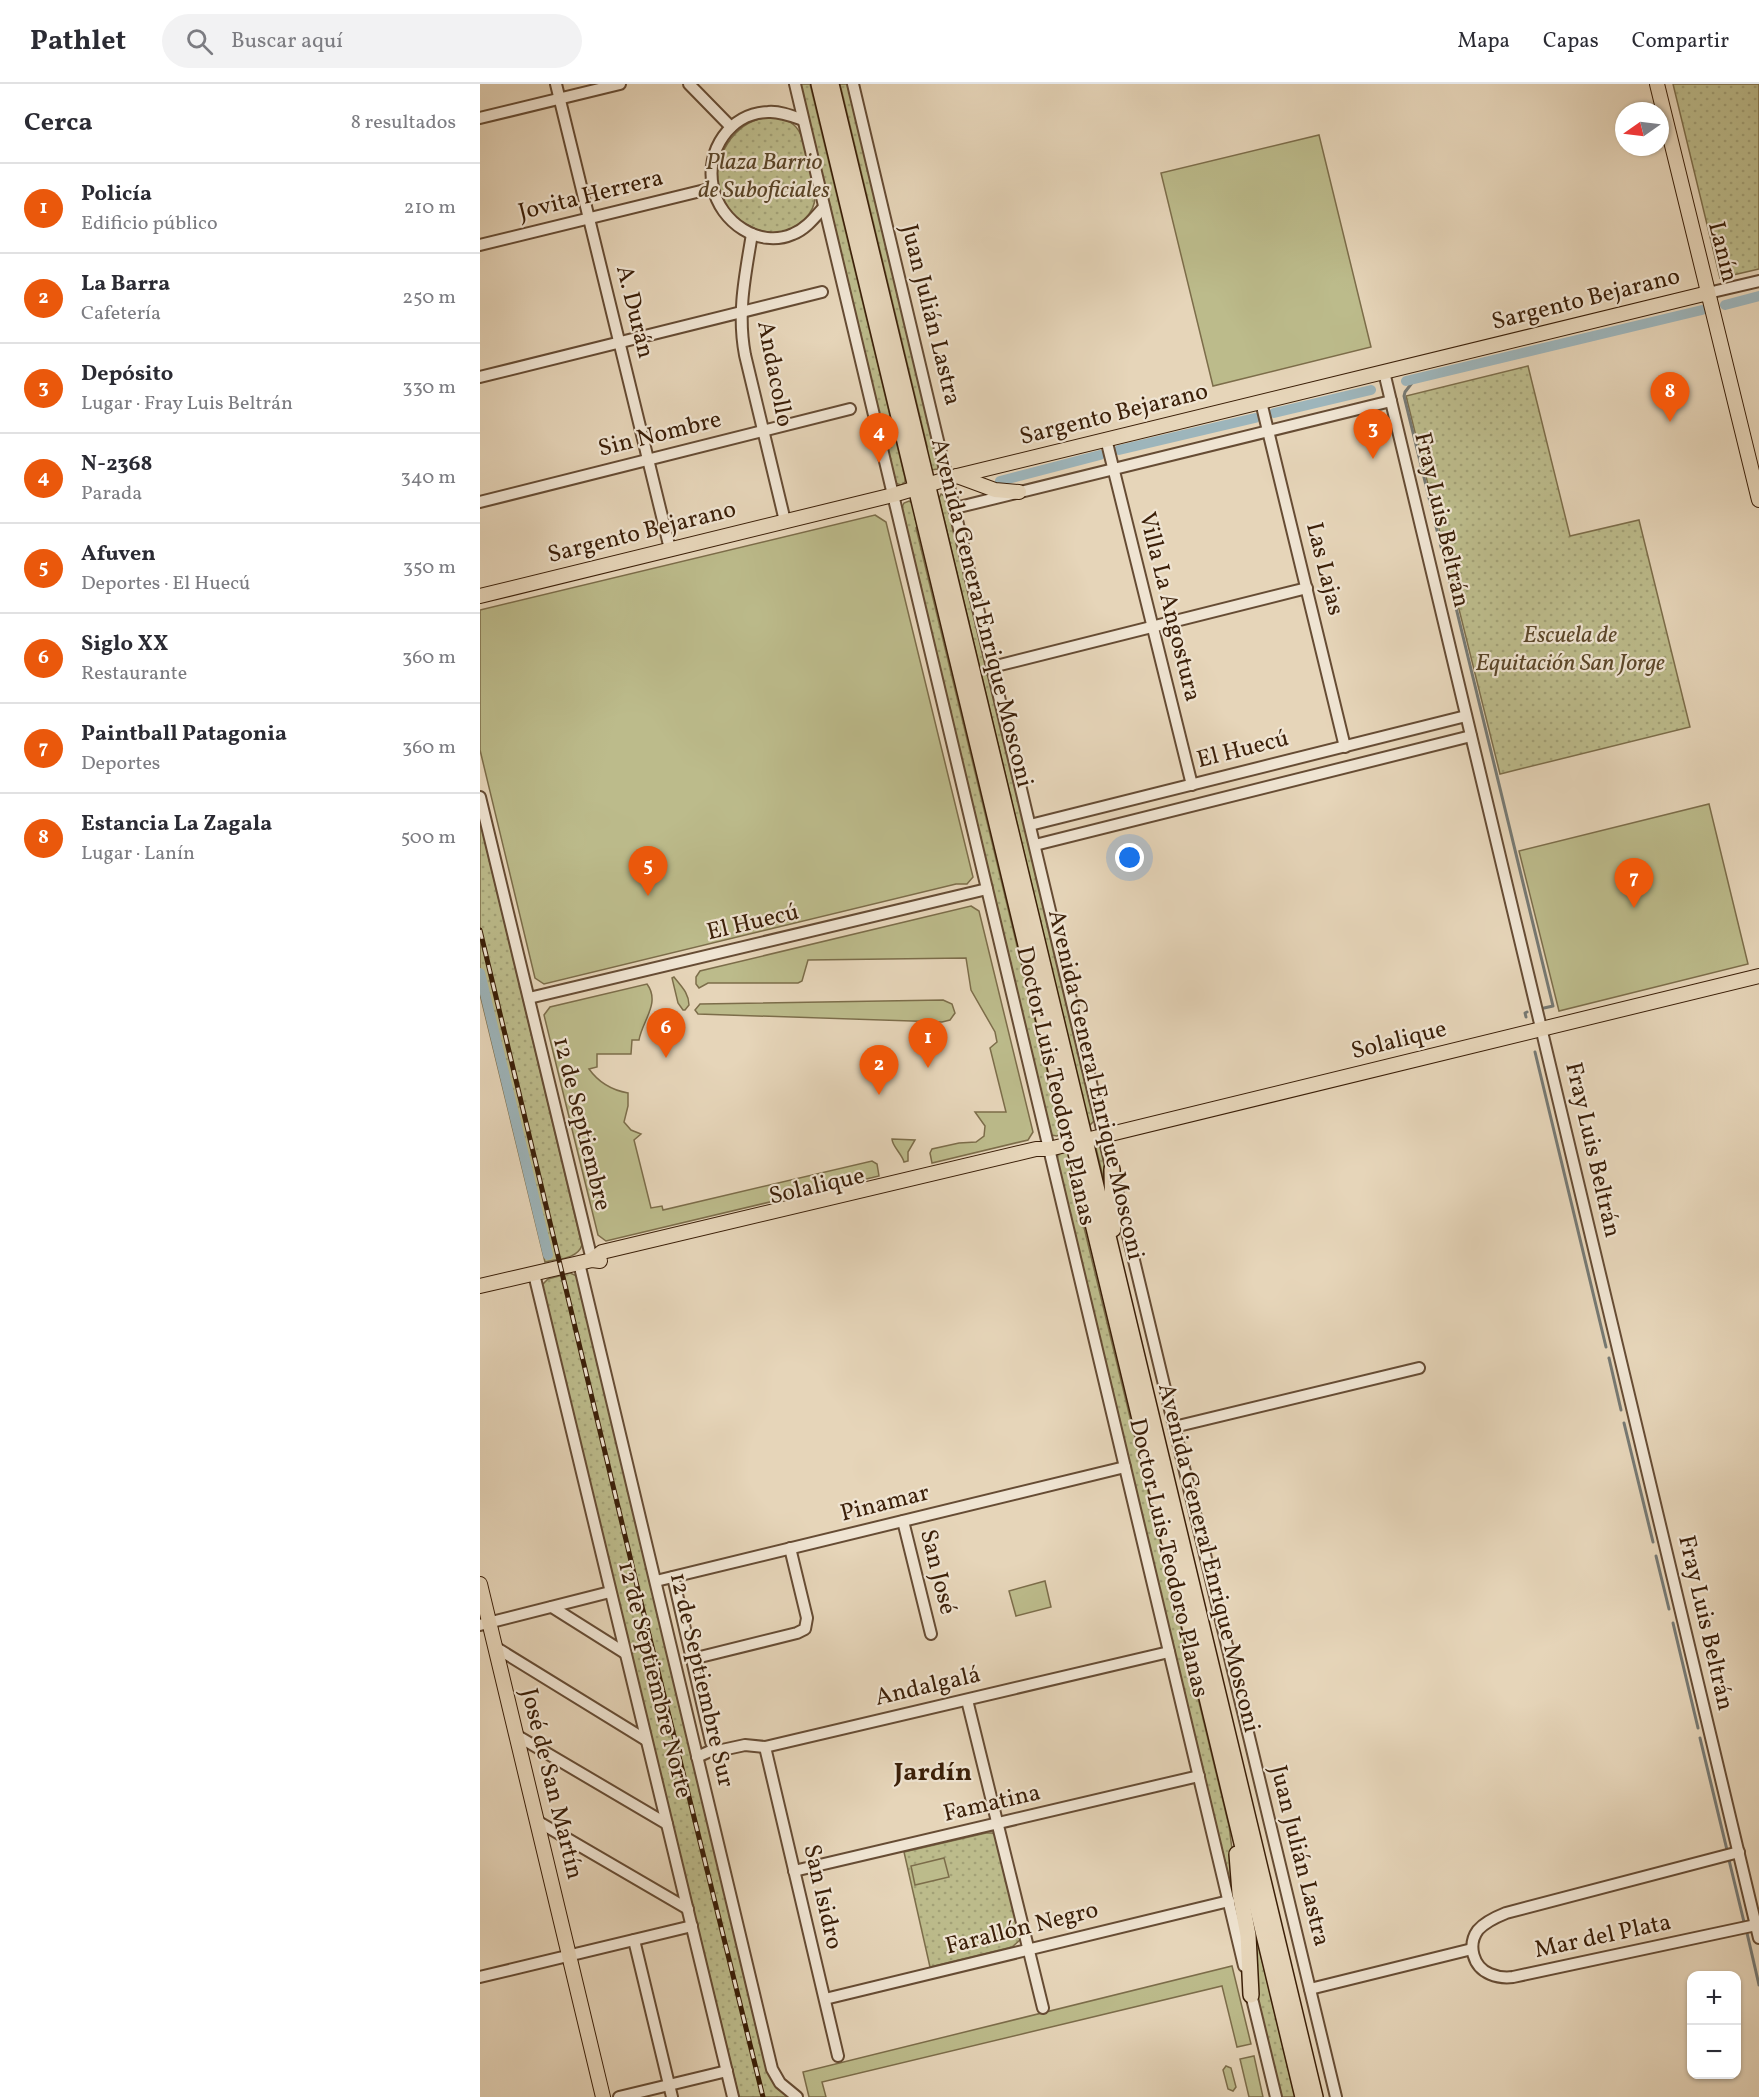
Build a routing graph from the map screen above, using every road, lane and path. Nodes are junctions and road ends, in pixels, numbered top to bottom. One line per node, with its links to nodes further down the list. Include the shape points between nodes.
1 (556, 84): 9 (street, A. Durán)
2 (620, 84): 9 (street)
3 (688, 84): 12 (street)
4 (795, 84): 11 (street, Doctor Luis Teodoro Planas)
5 (819, 84): 34 (highway, Avenida General Enrique Mosconi)
6 (831, 84): 34 (highway, Avenida General Enrique Mosconi)
7 (853, 84): 33 (street, Juan Julián Lastra)
8 (1658, 84): 20 (main road, Lanín)
9 (560, 99): 10 (street); 15 (street, A. Durán)
10 (480, 118)
11 (803, 120): 12 (street, via 779,112 760,112 741,118); 14 (street, Doctor Luis Teodoro Planas)
12 (731, 127): 13 (street, via 715,152)
13 (713, 188): 15 (street, Jovita Herrera); 16 (street, via 727,215)
14 (824, 207): 16 (street, via 794,234 778,238); 36 (street, Doctor Luis Teodoro Planas)
15 (589, 218): 17 (street, Jovita Herrera); 22 (street, A. Durán)
16 (752, 234): 21 (street, Andacollo)
17 (480, 245)
18 (1759, 281): 20 (street, Sargento Bejarano)
19 (822, 292): 21 (street)
20 (1708, 293): 23 (main road, Sargento Bejarano); 37 (main road, Lanín)
21 (740, 312): 22 (street); 28 (street, Andacollo, via 744,355)
22 (620, 342): 24 (street); 31 (street, A. Durán)
23 (1383, 372): 25 (street, Fray Luis Beltrán); 26 (main road, Sargento Bejarano)
24 (480, 377)
25 (1390, 401): 29 (street); 46 (street, Fray Luis Beltrán)
26 (1261, 402): 29 (street, Las Lajas); 30 (main road, Sargento Bejarano)
27 (850, 409): 28 (street, Sin Nombre)
28 (763, 431): 31 (street, Sin Nombre); 40 (street, Andacollo)
29 (1268, 431): 32 (street); 42 (street, Las Lajas)
30 (1106, 440): 32 (street, Villa La Angostura); 33 (main road, Sargento Bejarano)
31 (648, 460): 38 (street, Sin Nombre); 41 (street, A. Durán)
32 (1114, 469): 35 (street); 44 (street, Villa La Angostura)
33 (952, 477): 34 (main road, Sargento Bejarano); 35 (main road, via 995,490); 39 (street, Juan Julián Lastra)
34 (922, 486): 36 (main road, Sargento Bejarano); 58 (highway, Avenida General Enrique Mosconi)
35 (1019, 492): 39 (street)
36 (893, 495): 40 (main road, Sargento Bejarano); 53 (street, Doctor Luis Teodoro Planas)
37 (1759, 500)
38 (480, 502)
39 (955, 508): 45 (street, Juan Julián Lastra)
40 (785, 521): 41 (main road, Sargento Bejarano)
41 (670, 549): 43 (main road, Sargento Bejarano)
42 (1306, 588): 44 (street); 48 (street, Las Lajas)
43 (480, 596)
44 (1152, 627): 45 (street); 49 (street, Villa La Angostura)
45 (992, 667): 51 (street, Juan Julián Lastra)
46 (1466, 717): 47 (street, Fray Luis Beltrán); 48 (street, El Huecú)
47 (1471, 736): 52 (street, El Huecú); 56 (street, Fray Luis Beltrán)
48 (1345, 747): 49 (street, El Huecú)
49 (1192, 785): 51 (street, El Huecú)
50 (480, 797): 55 (street)
51 (1030, 825): 52 (street, Juan Julián Lastra)
52 (1035, 844): 57 (street, Juan Julián Lastra)
53 (987, 889): 55 (street, El Huecú); 59 (street, Doctor Luis Teodoro Planas)
54 (1759, 976): 56 (main road, Solalique)
55 (529, 998): 61 (street, 12 de Septiembre)
56 (1541, 1029): 57 (main road, Solalique); 92 (street, Fray Luis Beltrán)
57 (1104, 1136): 58 (main road, Solalique); 60 (street, Juan Julián Lastra)
58 (1079, 1142): 59 (main road, Solalique); 63 (highway, Avenida General Enrique Mosconi); 88 (highway, Avenida General Enrique Mosconi)
59 (1049, 1149): 61 (main road, Solalique, via 602,1252); 67 (street, Doctor Luis Teodoro Planas)
60 (1112, 1169): 63 (highway); 66 (street, Juan Julián Lastra)
61 (586, 1261): 62 (main road, Solalique); 71 (street, 12 de Septiembre Sur)
62 (534, 1274): 64 (main road, Solalique); 73 (street, 12 de Septiembre Norte)
63 (1117, 1276): 118 (highway, Avenida General Enrique Mosconi)
64 (480, 1286)
65 (1419, 1368): 66 (street)
66 (1174, 1427): 104 (street, Juan Julián Lastra)
67 (1125, 1467): 68 (street, Pinamar); 78 (street, Doctor Luis Teodoro Planas)
68 (903, 1521): 69 (street, Pinamar); 76 (street, San José)
69 (790, 1548): 70 (street, Pinamar); 80 (street, via 807,1618 805,1629)
70 (673, 1577): 71 (street, Pinamar); 80 (street)
71 (656, 1581): 86 (street, 12 de Septiembre Sur)
72 (480, 1584): 75 (main road, José de San Martín)
73 (610, 1593): 74 (street); 79 (street, 12 de Septiembre Norte)
74 (552, 1607): 75 (street); 79 (street)
75 (485, 1624): 77 (main road, José de San Martín)
76 (931, 1634)
77 (495, 1647): 82 (main road, José de San Martín); 83 (street)
78 (1169, 1652): 81 (street, Andalgalá); 87 (street, Doctor Luis Teodoro Planas)
79 (625, 1653): 83 (street, 12 de Septiembre Norte)
80 (692, 1659): 85 (street)
81 (967, 1700): 84 (street, Andalgalá); 91 (street)
82 (516, 1735): 89 (main road, José de San Martín); 90 (street)
83 (646, 1740): 90 (street, 12 de Septiembre Norte)
84 (765, 1747): 85 (street, Andalgalá); 93 (street, San Isidro)
85 (715, 1749): 86 (street, Andalgalá)
86 (698, 1756): 115 (street, 12 de Septiembre Sur, via 774,2073)
87 (1199, 1776): 91 (street, Famatina); 94 (street, Doctor Luis Teodoro Planas)
88 (1233, 1806): 105 (highway); 117 (highway, Avenida General Enrique Mosconi)
89 (537, 1821): 95 (street); 102 (main road, José de San Martín)
90 (667, 1824): 95 (street, 12 de Septiembre Norte)
91 (998, 1824): 93 (street, Famatina); 100 (street)
92 (1738, 1852): 96 (street, Fray Luis Beltrán); 101 (street, Mar del Plata, via 1506,1913 1478,1930)
93 (794, 1871): 106 (street, San Isidro)
94 (1229, 1901): 100 (street, Farallón Negro); 105 (street, Doctor Luis Teodoro Planas)
95 (687, 1909): 97 (street, 12 de Septiembre Norte)
96 (1756, 1925): 98 (street, Fray Luis Beltrán); 101 (street, Mar del Plata, via 1513,1977 1483,1971)
97 (692, 1926): 99 (street); 109 (street, 12 de Septiembre Norte)
98 (1759, 1938)
99 (634, 1940): 102 (street); 110 (street)
100 (1028, 1949): 106 (street, Farallón Negro); 107 (street)
101 (1472, 1949): 104 (street)
102 (569, 1956): 103 (street); 111 (main road, José de San Martín)
103 (480, 1977)
104 (1310, 1989): 119 (street, Juan Julián Lastra)
105 (1251, 1995): 116 (street, Doctor Luis Teodoro Planas)
106 (825, 1999): 108 (street, San Isidro)
107 (1043, 2008)
108 (838, 2056)
109 (727, 2071): 110 (street); 114 (street, 12 de Septiembre Norte)
110 (669, 2085): 112 (street); 113 (street)
111 (603, 2097)
112 (619, 2097)
113 (672, 2097)
114 (733, 2097)
115 (797, 2097)
116 (1276, 2097)
117 (1303, 2097)
118 (1315, 2097)
119 (1336, 2097)

